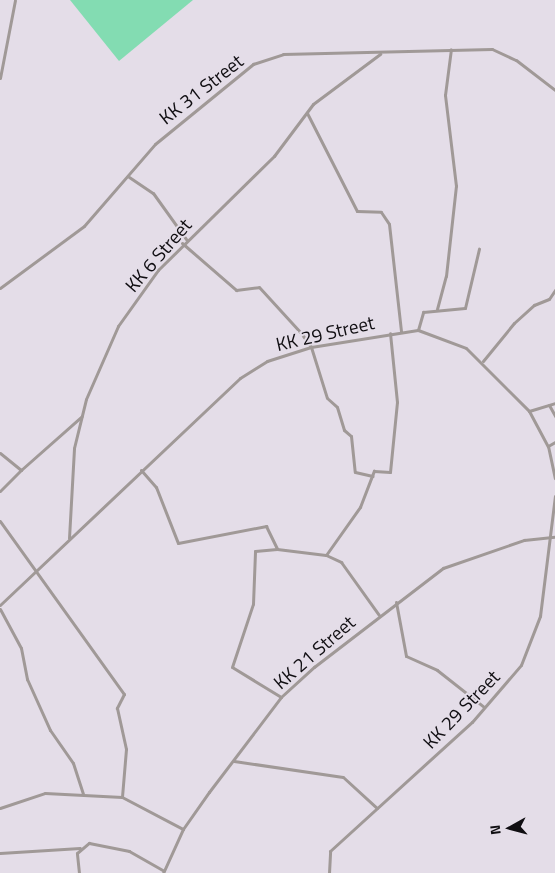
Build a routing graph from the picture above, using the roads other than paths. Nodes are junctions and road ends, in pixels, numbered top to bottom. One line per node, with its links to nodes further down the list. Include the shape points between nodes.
1 (15, 0): 4 (street)
2 (451, 49): 3 (street, KK 31 Street); 5 (street, KK 31 Street, via 492,49 516,60); 13 (street, via 445,95 456,186 446,276)
3 (381, 54): 6 (street, KK 6 Street, via 321,96); 7 (street, KK 31 Street, via 283,54 253,64 183,117)
4 (0, 78)
5 (555, 90)
6 (307, 114): 8 (street, KK 6 Street, via 274,156); 15 (street, via 357,211 381,212 389,224)
7 (129, 176): 8 (street, via 153,193); 11 (street, KK 31 Street, via 84,226)
8 (186, 239): 9 (street, KK 6 Street)
9 (182, 243): 17 (street, via 236,290 259,287); 22 (street, KK 6 Street, via 118,326)
10 (479, 249): 13 (street, via 465,308)
11 (0, 288)
12 (555, 290): 18 (street, via 549,300 534,305 514,323)
13 (437, 309): 14 (street, via 423,312)
14 (418, 330): 15 (street, KK 29 Street); 18 (street, KK 29 Street, via 445,337)
15 (401, 331): 16 (street, KK 29 Street)
16 (390, 333): 17 (street, KK 29 Street); 29 (street, via 397,402 391,468)
17 (311, 347): 28 (street, KK 29 Street, via 267,361 240,378); 29 (street, via 327,398 337,407 344,430 351,436 355,472)
18 (483, 360): 21 (street, KK 29 Street)
19 (555, 403): 20 (street)
20 (549, 405): 21 (street); 23 (street)
21 (530, 411): 25 (street, KK 29 Street)
22 (82, 415): 27 (street); 35 (street, KK 6 Street, via 74,448)
23 (555, 416)
24 (555, 442): 25 (street)
25 (548, 446): 30 (street, KK 29 Street)
26 (0, 453): 27 (street)
27 (21, 470): 31 (street)
28 (141, 470): 35 (street, KK 29 Street); 36 (street, via 156,487 178,543 266,526)
29 (373, 476): 37 (street, via 360,507)
30 (555, 478)
31 (0, 491)
32 (555, 496): 34 (street, KK 29 Street)
33 (0, 521): 38 (street)
34 (554, 537): 39 (street, KK 21 Street, via 524,540 443,568); 44 (street, KK 29 Street, via 531,645 521,665)
35 (69, 539): 38 (street, KK 29 Street)
36 (277, 549): 37 (street); 43 (street, via 253,553 253,604 232,667)
37 (326, 555): 42 (street, via 348,567)
38 (36, 570): 40 (street, KK 29 Street); 47 (street, via 125,696 117,708 126,749)
39 (396, 602): 42 (street, KK 21 Street); 44 (street, via 406,656 436,670)
40 (0, 605)
41 (0, 609): 46 (street, via 22,650 27,680 50,730 73,763)
42 (379, 615): 43 (street, KK 21 Street)
43 (281, 697): 45 (street, KK 21 Street)
44 (484, 707): 49 (street, KK 29 Street)
45 (234, 761): 49 (street, via 343,777); 50 (street, KK 21 Street)
46 (83, 793): 47 (street); 48 (street, via 41,794)
47 (122, 797): 50 (street)
48 (0, 808)
49 (377, 808): 55 (street, KK 29 Street, via 330,851)
50 (183, 829): 53 (street, KK 21 Street)
51 (80, 848): 52 (street); 53 (street, via 89,843 129,851); 54 (street)
52 (0, 853)
53 (163, 872)
54 (79, 873)
55 (329, 873)

